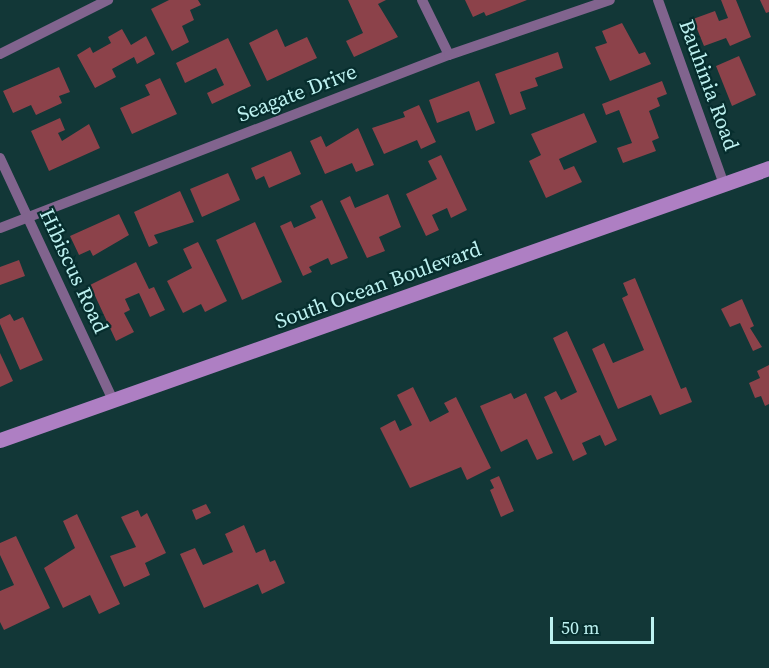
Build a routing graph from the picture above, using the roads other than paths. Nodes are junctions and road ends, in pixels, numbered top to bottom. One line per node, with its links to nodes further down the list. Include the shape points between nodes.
1 (108, 0): 5 (street)
2 (422, 0): 6 (street)
3 (610, 0): 6 (street, Seagate Drive)
4 (658, 0): 9 (street, Bauhinia Road)
5 (0, 54)
6 (449, 55): 10 (street, Seagate Drive)
7 (0, 158): 10 (street, Hibiscus Road)
8 (769, 168): 9 (main road, South Ocean Boulevard)
9 (724, 184): 12 (main road, South Ocean Boulevard)
10 (28, 219): 11 (street, Seagate Drive); 12 (street, Hibiscus Road)
11 (0, 228)
12 (113, 400): 13 (main road, South Ocean Boulevard)
13 (0, 440)

